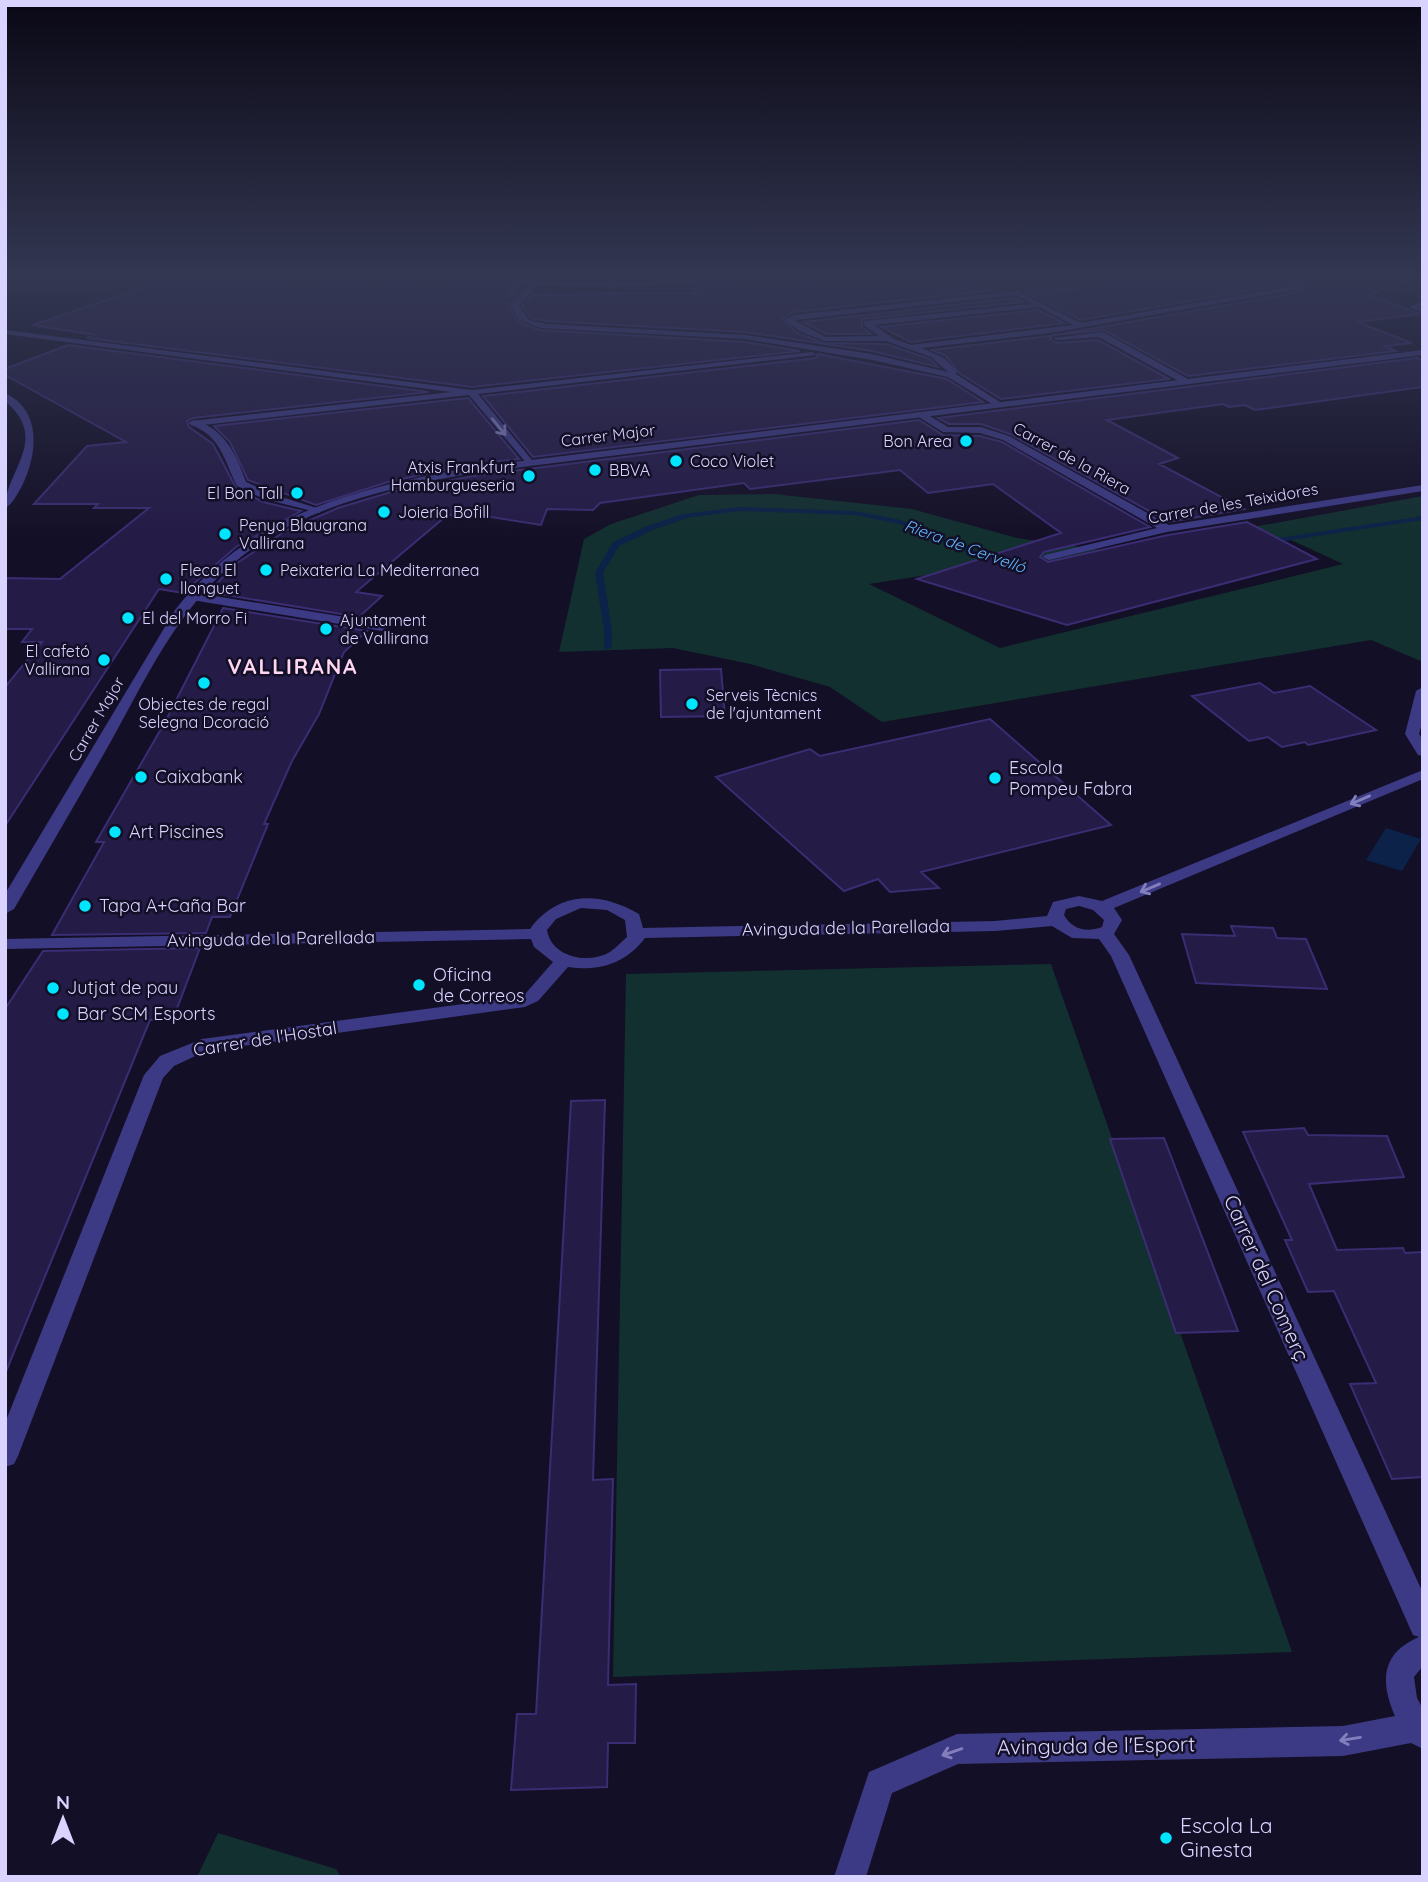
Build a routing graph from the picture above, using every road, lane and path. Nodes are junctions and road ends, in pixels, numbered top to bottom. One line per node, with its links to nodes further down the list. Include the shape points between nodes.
1 (275, 367): 9 (street)
2 (699, 367): 9 (street)
3 (916, 367): 7 (street)
4 (950, 367): 7 (street)
5 (1159, 367): 8 (street)
6 (1301, 367): 8 (street, Carrer Major)
7 (951, 375): 11 (street)
8 (1185, 381): 11 (street, Carrer Major)
9 (471, 392): 13 (street, one-way to 13); 16 (street, via 194,423 208,426 223,442 241,484)
10 (5, 396): 15 (street, via 20,407 30,430 26,467)
11 (997, 404): 12 (street, Carrer Major)
12 (920, 414): 13 (street, Carrer Major); 17 (street, Carrer de la Riera, via 946,430 981,430 1006,438)
13 (528, 462): 16 (street, Carrer Major, via 431,477)
14 (1423, 488): 17 (street, Carrer de les Teixidores)
15 (5, 505)
16 (316, 511): 19 (street, Carrer Major, via 232,556)
17 (1167, 529): 18 (street, Carrer de les Teixidores)
18 (1049, 557)
19 (190, 597): 20 (street); 25 (street, Carrer Major)
20 (382, 627)
21 (1423, 691): 22 (street, via 1412,734)
22 (1423, 752)
23 (1423, 774): 24 (street, one-way to 24)
24 (1102, 907): 26 (street, via 1071,901 1059,906); 28 (street, via 1113,920)
25 (5, 909)
26 (1056, 920): 27 (street, Avinguda de la Parellada, via 995,926); 28 (street, via 1073,933)
27 (637, 933): 29 (street, via 633,918 624,911 579,903 551,914 541,922); 31 (street, via 619,956 588,964)
28 (1104, 933): 33 (street, Carrer del Comerç, via 1124,965)
29 (537, 934): 30 (street, Avinguda de la Parellada); 31 (street, via 545,951)
30 (5, 944)
31 (564, 961): 32 (street, Carrer de l'Hostal, via 532,997 518,1003 202,1045 167,1061 155,1075)
32 (5, 1456)
33 (1423, 1625)
34 (1423, 1650): 35 (street, via 1406,1660 1398,1682 1405,1709)
35 (1420, 1730): 36 (street, Avinguda de l'Esport, one-way to 36, via 1343,1741 957,1749 880,1783)
36 (850, 1877)

